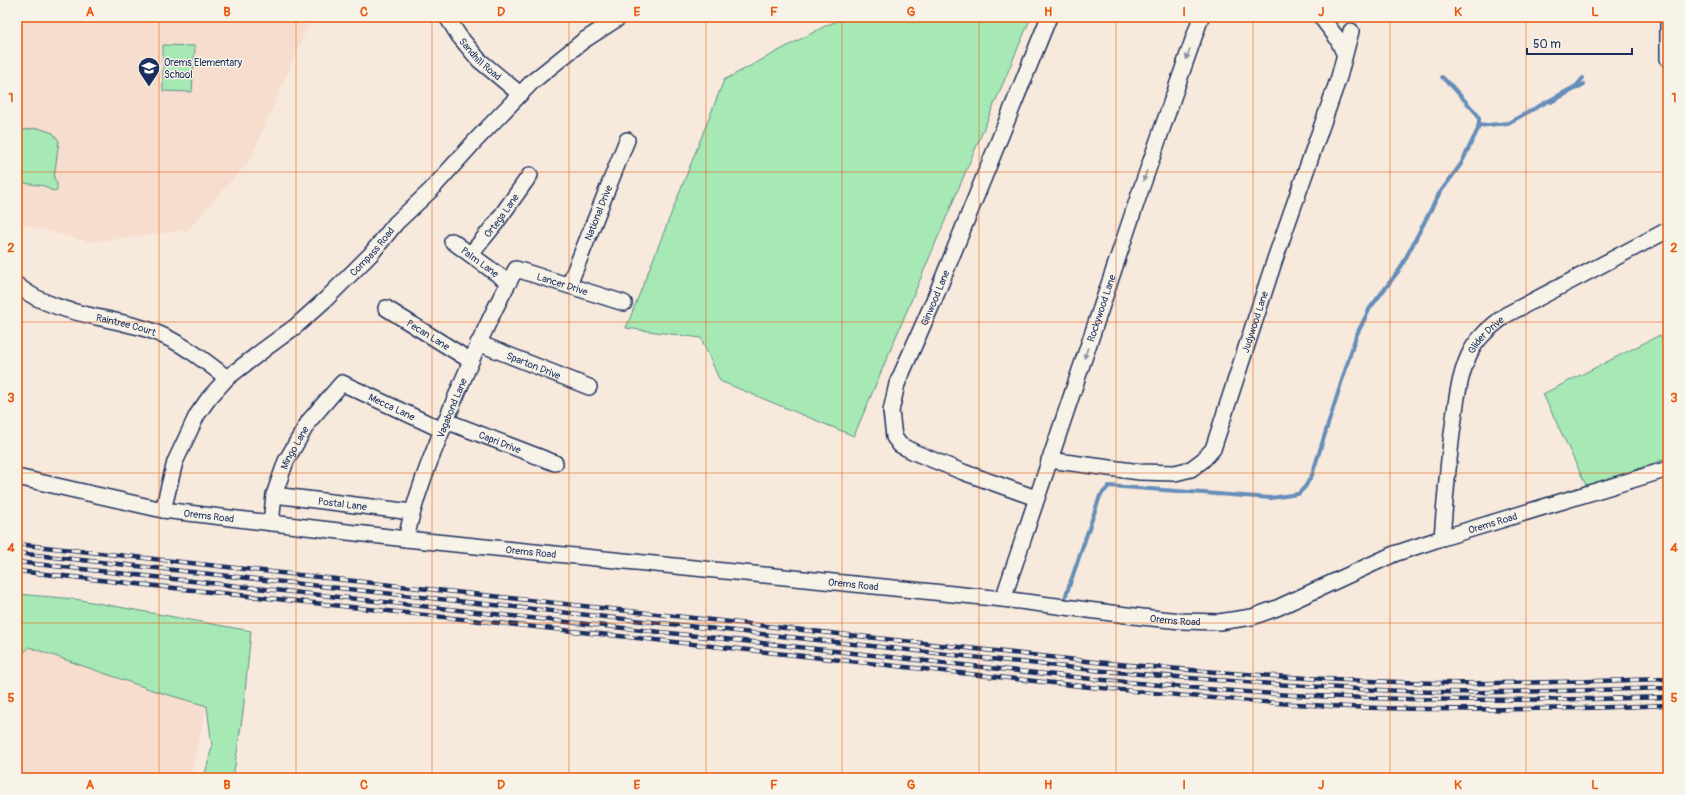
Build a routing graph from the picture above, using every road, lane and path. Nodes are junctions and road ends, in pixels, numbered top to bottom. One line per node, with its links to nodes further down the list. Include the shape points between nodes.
1 (447, 17): 10 (street, Sandhill Road, via 479,60)
2 (620, 17): 10 (street, Compass Road, via 583,41)
3 (1049, 17): 32 (street, Ginwood Lane, via 934,300 897,384 891,411 894,436 900,445 963,472)
4 (1201, 17): 27 (street, Rockywood Lane, one-way to 27)
5 (1321, 17): 8 (street, via 1337,38)
6 (1668, 18): 9 (street)
7 (1350, 31): 8 (street, Judywood Lane)
8 (1344, 53): 27 (street, Judywood Lane, via 1339,77 1260,304 1213,449 1191,469 1175,474)
9 (1668, 59)
10 (520, 94): 23 (street, Compass Road, via 326,299 296,326)
11 (627, 140): 18 (street, National Drive)
12 (530, 175): 15 (street, Ortega Lane)
13 (1668, 230): 36 (street, Glider Drive, via 1506,315 1476,343 1469,354 1457,397)
14 (452, 241): 15 (street, Palm Lane)
15 (471, 254): 16 (street, Palm Lane)
16 (508, 282): 18 (street, Lancer Drive, via 516,268); 21 (street, Vagabond Lane)
17 (17, 285): 23 (street, Raintree Court, via 40,300 153,332 187,348)
18 (569, 285): 19 (street, Lancer Drive)
19 (624, 303)
20 (386, 308): 22 (street, Pecan Lane)
21 (478, 343): 22 (street, Vagabond Lane); 25 (street, Sparton Drive)
22 (471, 362): 26 (street, Vagabond Lane)
23 (228, 378): 33 (street, Compass Road, via 209,398 186,436 175,462)
24 (342, 383): 26 (street, Mecca Lane); 31 (street, Mingo Lane, via 309,421 286,461)
25 (589, 387)
26 (444, 426): 28 (street, Capri Drive); 34 (street, Vagabond Lane)
27 (1049, 460): 32 (street, Rockywood Lane)
28 (555, 464)
29 (1668, 469): 36 (street, Orems Road)
30 (17, 477): 33 (street, Orems Road)
31 (274, 495): 34 (street, Postal Lane); 35 (street, Mingo Lane)
32 (1036, 498): 38 (street, Rockywood Lane)
33 (163, 510): 35 (street, Orems Road)
34 (412, 512): 37 (street, Vagabond Lane)
35 (271, 522): 37 (street, Orems Road)
36 (1442, 538): 38 (street, Orems Road, via 1394,554 1277,608 1231,621 1181,621)
37 (406, 539): 38 (street, Orems Road)
38 (1003, 599)

